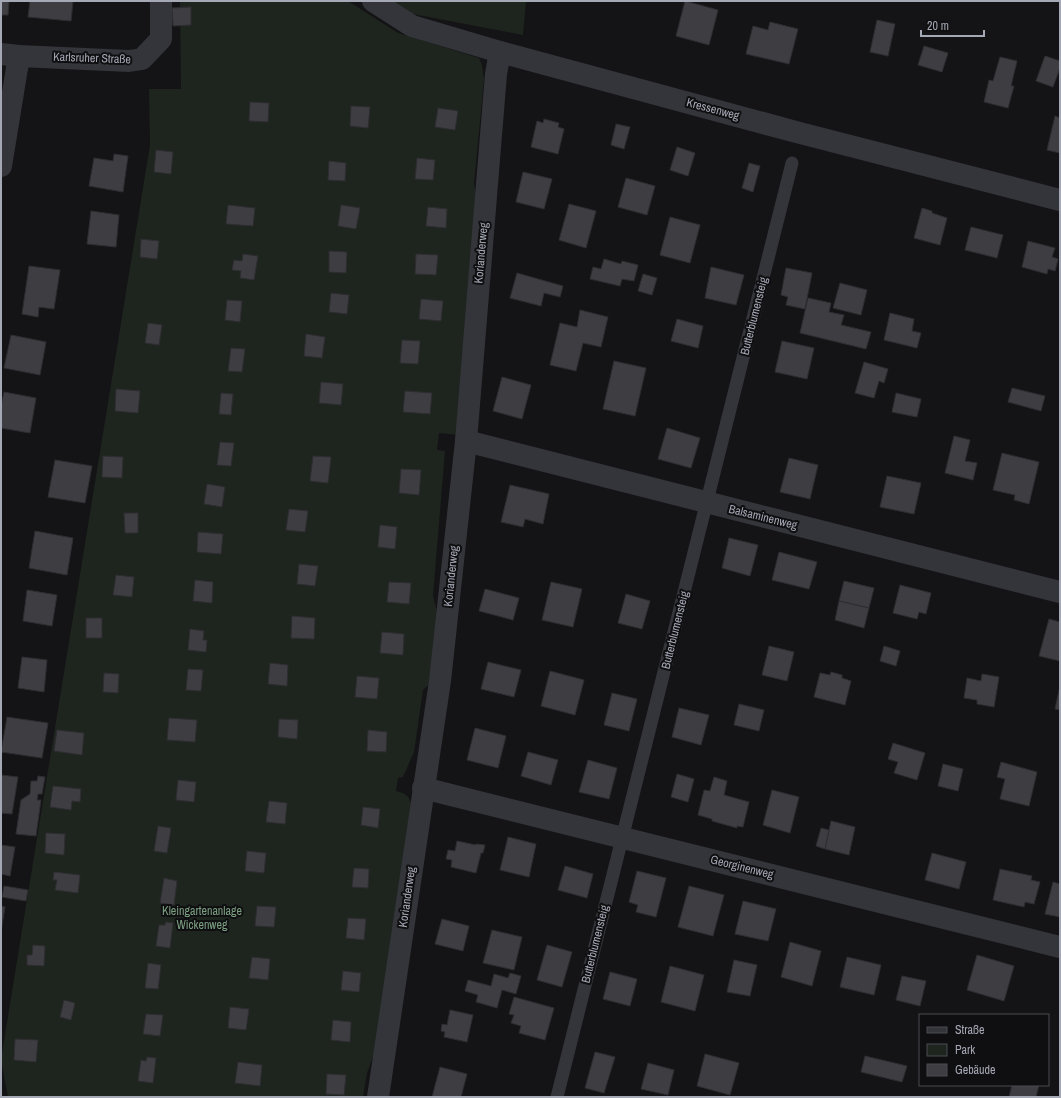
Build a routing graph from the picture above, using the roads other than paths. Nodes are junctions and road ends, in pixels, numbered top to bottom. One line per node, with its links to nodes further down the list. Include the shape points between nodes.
1 (161, 1): 4 (street, Karlsruher Straße, via 161,39 142,59 129,61)
2 (373, 1): 3 (street, Kressenweg, via 412,26)
3 (500, 52): 7 (street, Kressenweg); 8 (street, Korianderweg, via 496,74)
4 (10, 55): 6 (street)
5 (792, 163): 9 (lane, Butterblumensteig)
6 (1, 166)
7 (1060, 200)
8 (466, 441): 9 (street, Balsaminenweg); 11 (street, Korianderweg, via 440,681)
9 (707, 503): 10 (street, Balsaminenweg); 12 (lane, Butterblumensteig)
10 (1060, 592)
11 (423, 788): 12 (street, Georginenweg); 14 (street, Korianderweg)
12 (622, 837): 13 (street, Georginenweg); 15 (lane, Butterblumensteig)
13 (1060, 947)
14 (378, 1097)
15 (557, 1097)

